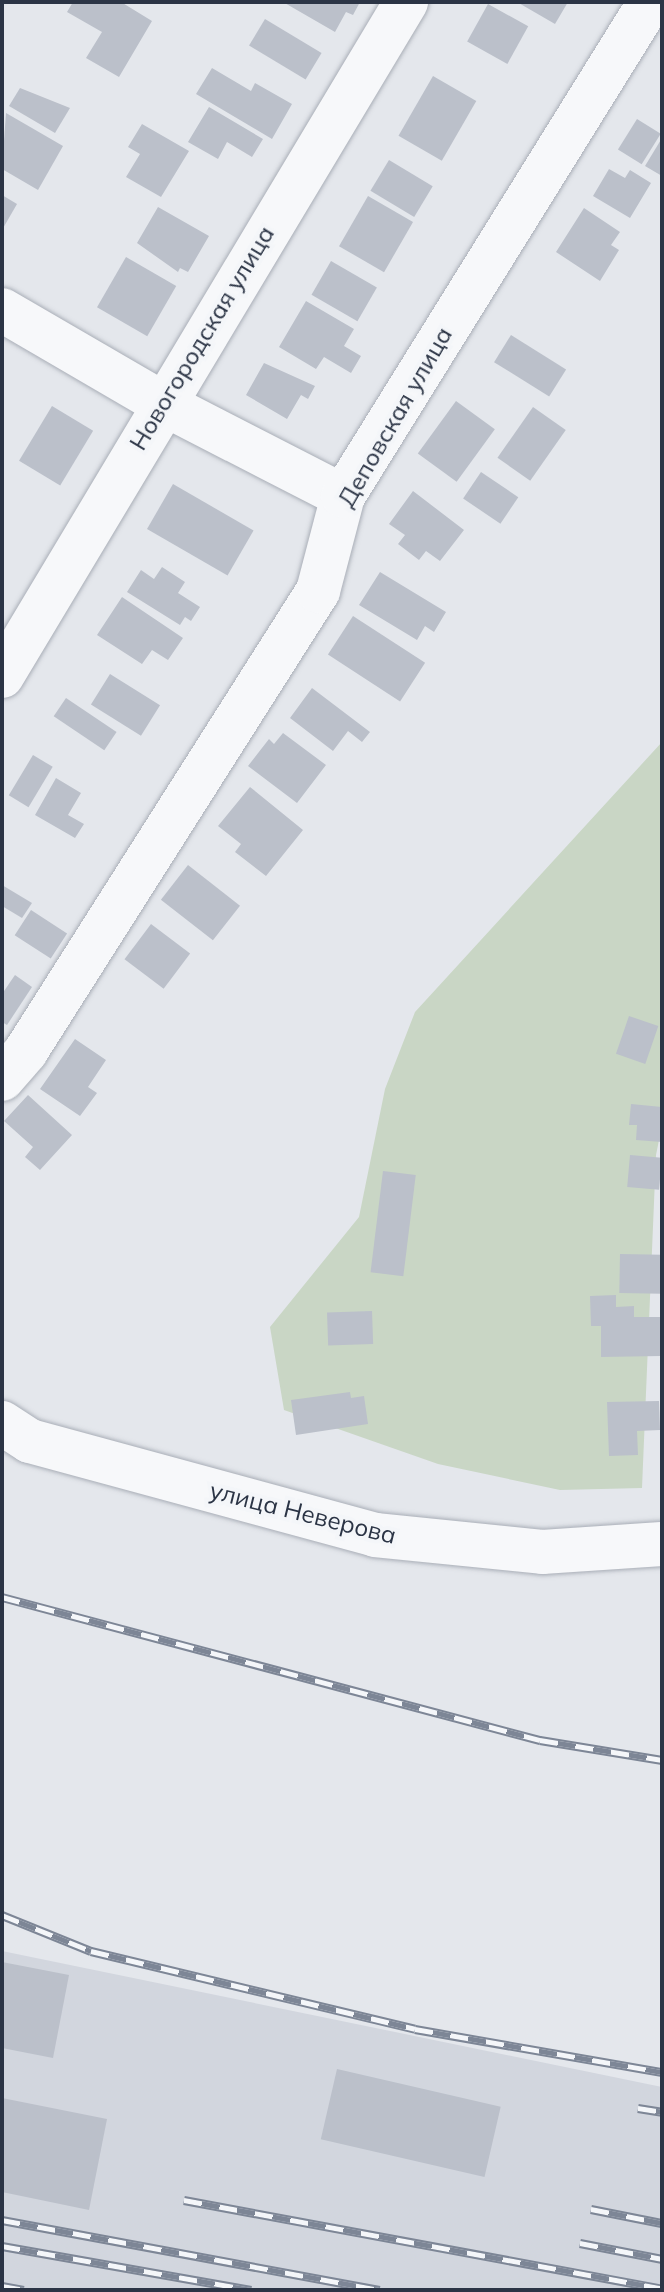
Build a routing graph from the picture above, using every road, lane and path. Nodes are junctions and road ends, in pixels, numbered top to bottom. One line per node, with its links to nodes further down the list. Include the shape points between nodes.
1 (406, 2): 4 (street, Новогородская улица)
2 (650, 2): 5 (street, Деповская улица)
3 (2, 310): 4 (street)
4 (162, 403): 5 (street); 6 (street, Новогородская улица)
5 (343, 496): 7 (street, Деповская улица, via 318,591 26,1051)
6 (2, 676)
7 (2, 1079)
8 (2, 1423): 9 (street, улица Неверова, via 30,1441 375,1535 542,1552)
9 (662, 1544)

